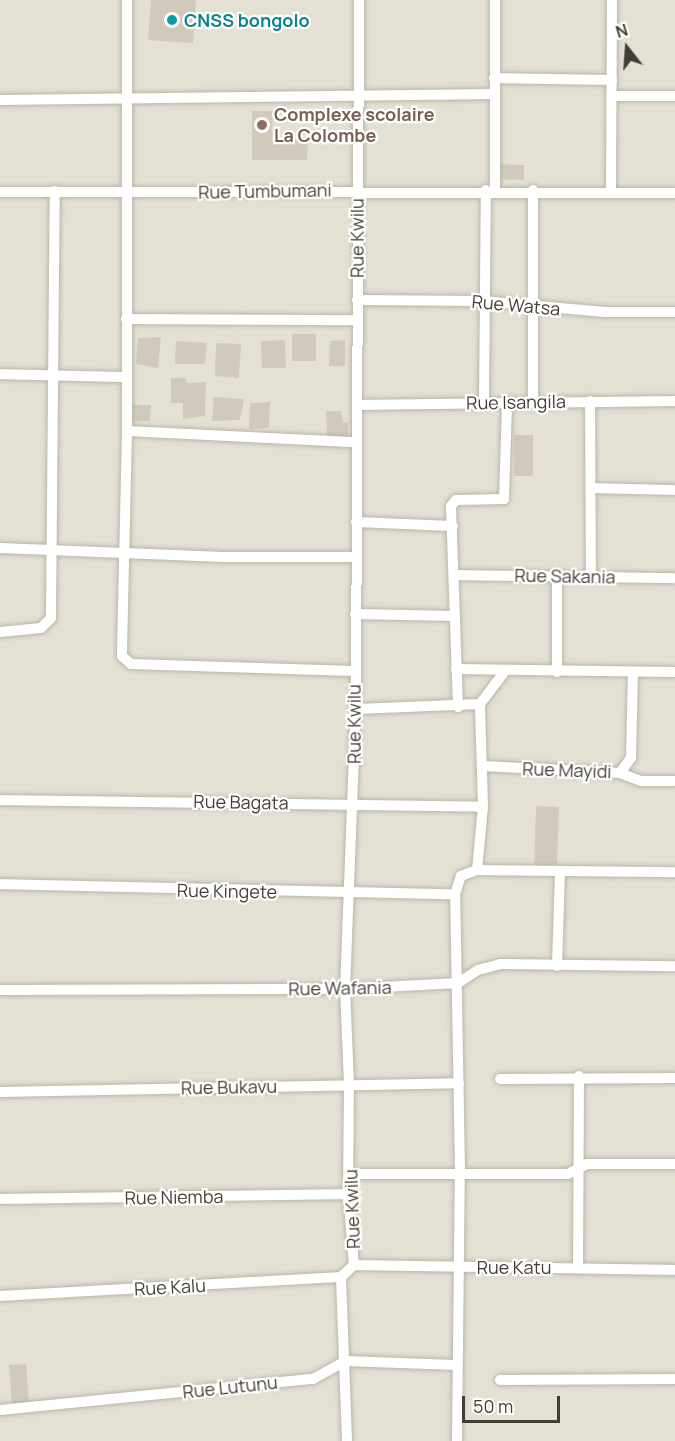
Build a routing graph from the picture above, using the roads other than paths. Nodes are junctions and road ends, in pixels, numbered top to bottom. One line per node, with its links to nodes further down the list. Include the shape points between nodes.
1 (127, 0): 11 (street)
2 (359, 0): 8 (street, Rue Kwilu)
3 (495, 0): 5 (street)
4 (612, 0): 6 (street)
5 (494, 78): 6 (street); 7 (street)
6 (612, 80): 9 (street)
7 (494, 93): 8 (street); 14 (street)
8 (357, 94): 11 (street); 13 (street, Rue Kwilu)
9 (613, 96): 10 (street); 17 (street)
10 (675, 96)
11 (128, 97): 12 (street); 19 (street)
12 (0, 100)
13 (356, 190): 14 (street, Rue Tumbumani); 19 (street, Rue Tumbumani); 21 (street, Rue Kwilu)
14 (490, 190): 15 (street, Rue Tumbumani); 22 (street)
15 (532, 190): 17 (street, Rue Tumbumani); 23 (street)
16 (55, 191): 18 (street, Rue Tumbumani); 19 (street, Rue Tumbumani); 28 (street)
17 (611, 191): 20 (street, Rue Tumbumani)
18 (0, 192)
19 (125, 193): 25 (street)
20 (675, 193)
21 (357, 300): 22 (street, Rue Watsa); 26 (street, Rue Kwilu)
22 (483, 301): 23 (street, Rue Watsa); 32 (street)
23 (532, 307): 24 (street, Rue Watsa); 33 (street)
24 (675, 312)
25 (126, 319): 26 (street); 29 (street)
26 (356, 320): 35 (street, Rue Kwilu)
27 (0, 374): 28 (street)
28 (55, 374): 29 (street); 43 (street)
29 (126, 377): 36 (street)
30 (590, 401): 31 (street, Rue Isangila); 33 (street, Rue Isangila); 38 (street)
31 (675, 401)
32 (484, 402): 34 (street, Rue Isangila); 35 (street, Rue Isangila)
33 (532, 402): 34 (street, Rue Isangila)
34 (507, 403): 41 (street, via 504,499 456,500 451,506)
35 (357, 405): 37 (street, Rue Kwilu)
36 (127, 431): 37 (street); 44 (street)
37 (355, 442): 40 (street, Rue Kwilu)
38 (593, 488): 39 (street); 48 (street)
39 (675, 490)
40 (356, 522): 41 (street); 45 (street, Rue Kwilu)
41 (453, 526): 46 (street)
42 (0, 548): 43 (street)
43 (54, 548): 44 (street); 52 (street, via 48,624)
44 (123, 551): 45 (street, via 223,557); 54 (street, via 124,661)
45 (356, 557): 50 (street, Rue Kwilu)
46 (454, 575): 47 (street, Rue Sakania); 51 (street)
47 (557, 576): 48 (street, Rue Sakania); 56 (street)
48 (591, 576): 49 (street, Rue Sakania)
49 (675, 578)
50 (355, 614): 51 (street); 54 (street, Rue Kwilu)
51 (455, 616): 53 (street)
52 (0, 632)
53 (456, 669): 55 (street); 60 (street)
54 (354, 671): 61 (street, Rue Kwilu)
55 (505, 671): 56 (street); 59 (street)
56 (557, 672): 58 (street)
57 (675, 672): 58 (street)
58 (633, 673): 63 (street, Rue Mayidi, via 632,758)
59 (480, 704): 60 (street); 62 (street)
60 (458, 707): 61 (street)
61 (356, 709): 66 (street, Rue Kwilu)
62 (483, 766): 63 (street, Rue Mayidi); 67 (street)
63 (620, 773): 64 (street, via 641,781)
64 (675, 781)
65 (0, 800): 66 (street, Rue Bagata)
66 (355, 804): 67 (street, Rue Bagata); 72 (street, Rue Kwilu)
67 (483, 807): 68 (street)
68 (477, 870): 69 (street); 73 (street, via 461,876)
69 (560, 871): 70 (street); 74 (street)
70 (675, 872)
71 (0, 884): 72 (street, Rue Kingete)
72 (351, 894): 73 (street, Rue Kingete); 77 (street, Rue Kwilu)
73 (455, 894): 76 (street)
74 (557, 966): 75 (street, Rue Wafania); 76 (street, Rue Wafania, via 500,964 478,970)
75 (675, 966)
76 (458, 983): 77 (street, Rue Wafania); 82 (street)
77 (345, 989): 78 (street, Rue Wafania); 83 (street, Rue Kwilu)
78 (0, 990)
79 (579, 1076): 80 (street); 81 (street); 86 (street)
80 (675, 1078)
81 (500, 1079)
82 (459, 1083): 83 (street, Rue Bukavu); 87 (street)
83 (349, 1084): 84 (street, Rue Bukavu); 88 (street, Rue Kwilu)
84 (0, 1092)
85 (675, 1164): 86 (street)
86 (578, 1167): 87 (street, via 568,1174); 93 (street)
87 (460, 1171): 88 (street); 92 (street)
88 (350, 1174): 89 (street, Rue Kwilu)
89 (348, 1194): 90 (street, Rue Niemba); 91 (street, Rue Kwilu)
90 (0, 1199)
91 (354, 1266): 92 (street, Rue Katu); 95 (street, Rue Kwilu)
92 (457, 1267): 93 (street, Rue Katu); 98 (street)
93 (578, 1268): 94 (street, Rue Katu)
94 (675, 1270)
95 (341, 1277): 96 (street, Rue Kalu); 97 (street)
96 (0, 1296)
97 (345, 1361): 98 (street); 101 (street, Rue Lutunu, via 313,1379); 102 (street)
98 (456, 1365): 103 (street)
99 (675, 1379): 100 (street)
100 (500, 1380)
101 (0, 1410)
102 (347, 1441)
103 (457, 1441)

